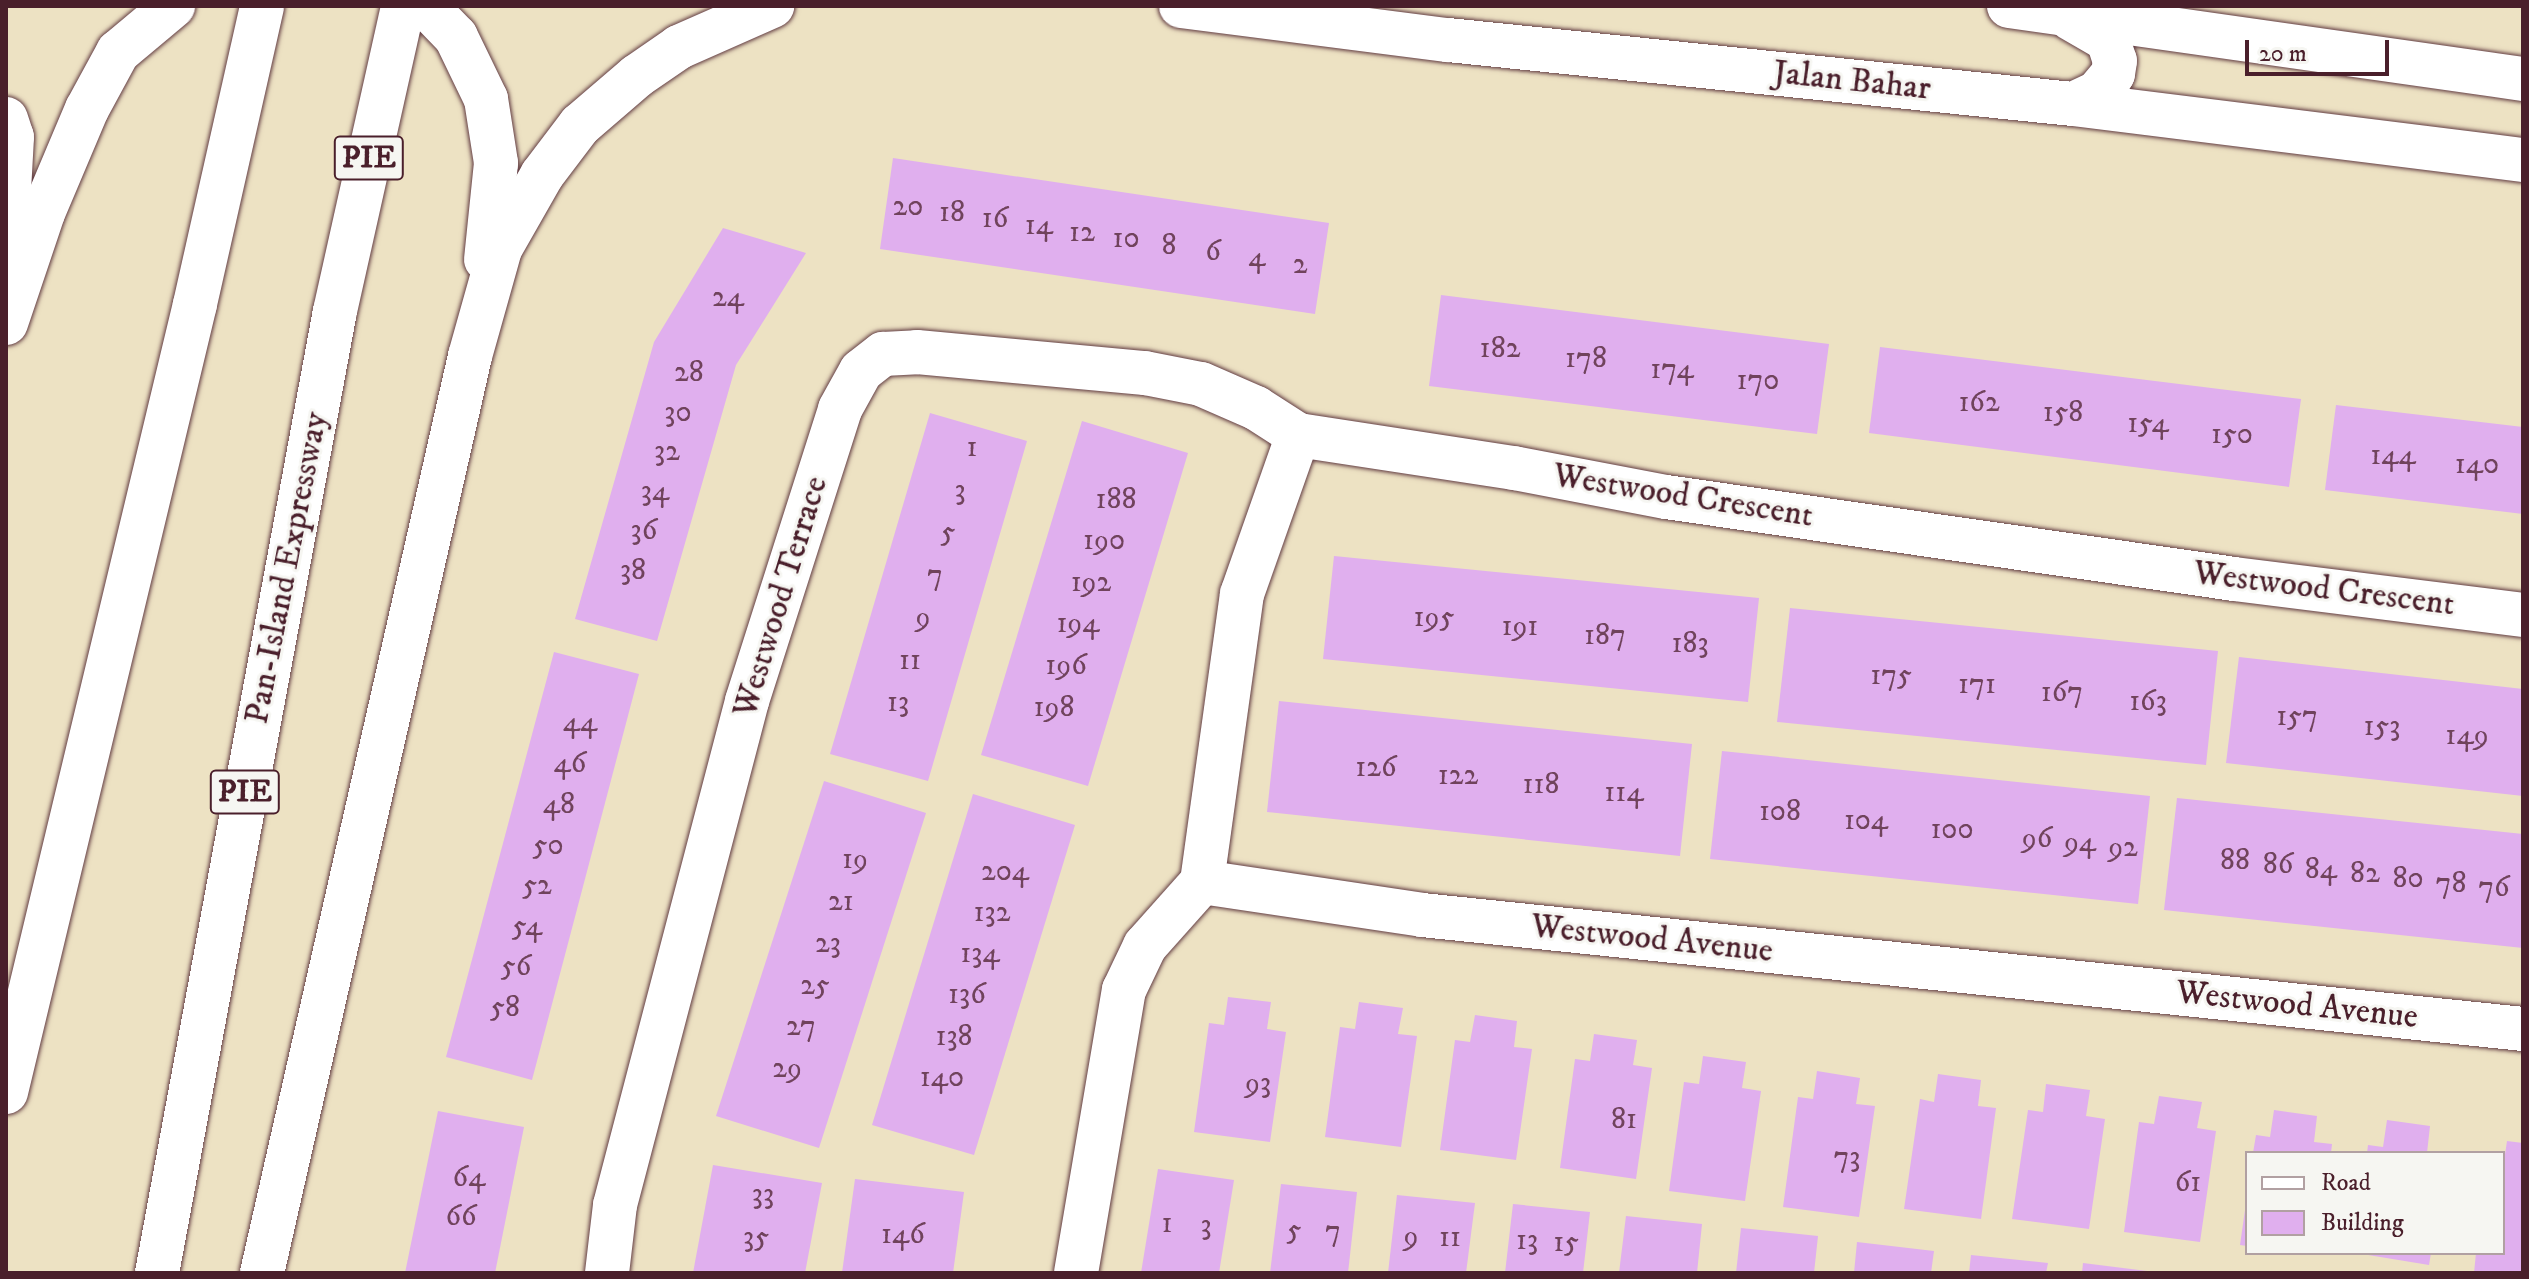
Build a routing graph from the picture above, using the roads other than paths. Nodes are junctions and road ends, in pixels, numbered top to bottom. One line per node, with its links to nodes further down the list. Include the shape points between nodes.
1 (173, 6): 15 (main road, via 118,52 87,109 43,213)
2 (262, 6): 20 (main road)
3 (403, 6): 21 (main road, Pan-Island Expressway / PIE, via 335,311)
4 (426, 6): 14 (main road, via 456,37 486,99 496,163)
5 (772, 6): 14 (main road, via 679,47 580,125 542,175 500,249)
6 (1181, 6): 10 (main road, Jalan Bahar, via 1448,40)
7 (2009, 6): 8 (main road)
8 (2062, 12): 9 (main road); 10 (main road, via 2095,30 2115,51 2108,81)
9 (2523, 79)
10 (2073, 104): 12 (main road, Jalan Bahar)
11 (6, 119): 13 (main road, via 12,137)
12 (2523, 160)
13 (6, 243)
14 (479, 320): 22 (main road)
15 (6, 323)
16 (1298, 435): 17 (main road, Westwood Crescent, via 1666,497); 18 (main road, via 1242,594); 23 (main road, Westwood Terrace, via 1256,408 1201,384 1145,373 917,352 883,354 861,371 840,409 747,701 615,1205)
17 (2523, 615)
18 (1202, 882): 19 (main road, Westwood Avenue, via 1422,915); 24 (main road, via 1145,946 1124,990)
19 (2523, 1029)
20 (6, 1092)
21 (157, 1273)
22 (262, 1273)
23 (607, 1273)
24 (1076, 1273)

